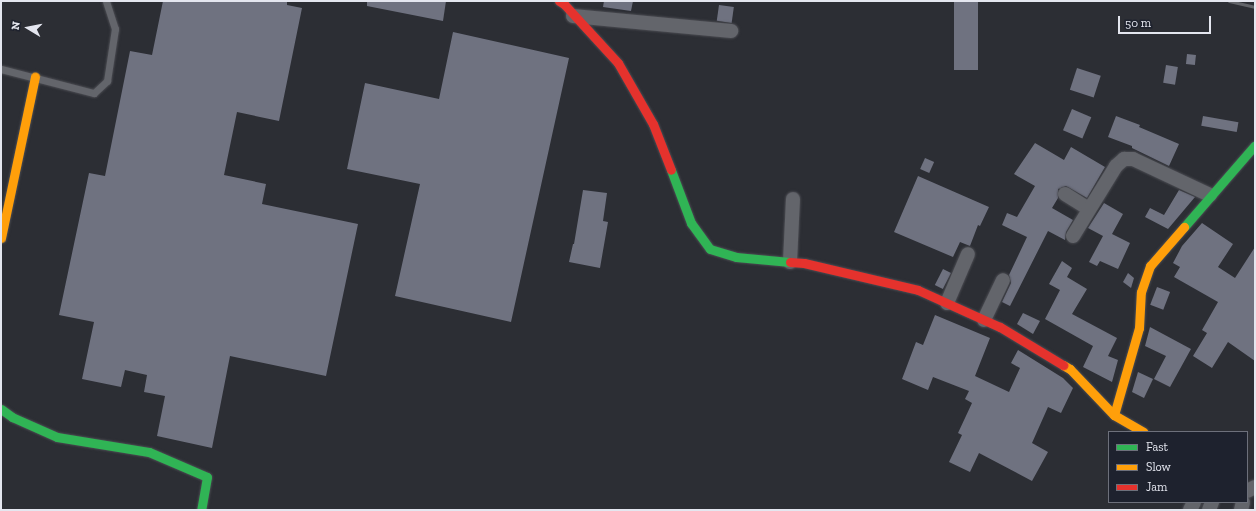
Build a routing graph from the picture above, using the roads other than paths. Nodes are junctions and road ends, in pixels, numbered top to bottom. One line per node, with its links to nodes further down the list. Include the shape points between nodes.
1 (106, 1): 6 (lane, via 115,29 107,81 94,93)
2 (562, 2): 3 (street)
3 (573, 16): 4 (street); 15 (street, via 618,63 653,124 691,223 710,249 736,257)
4 (731, 31)
5 (1, 69): 6 (lane)
6 (35, 77): 13 (street)
7 (1255, 145): 9 (street)
8 (1065, 194): 11 (street)
9 (1210, 195): 11 (street, via 1133,159 1124,159 1116,166); 20 (street, via 1150,266 1141,292 1139,328)
10 (793, 199): 15 (street)
11 (1089, 209): 12 (street)
12 (1073, 236)
13 (1, 238)
14 (968, 254): 17 (street)
15 (790, 262): 17 (street, via 804,263 918,290)
16 (1003, 280): 18 (street)
17 (947, 303): 18 (street)
18 (984, 320): 20 (street, via 1070,369)
19 (1, 409): 22 (street, via 12,417 57,437 149,452 207,477)
20 (1114, 415): 21 (street)
21 (1141, 431)
22 (201, 510)

